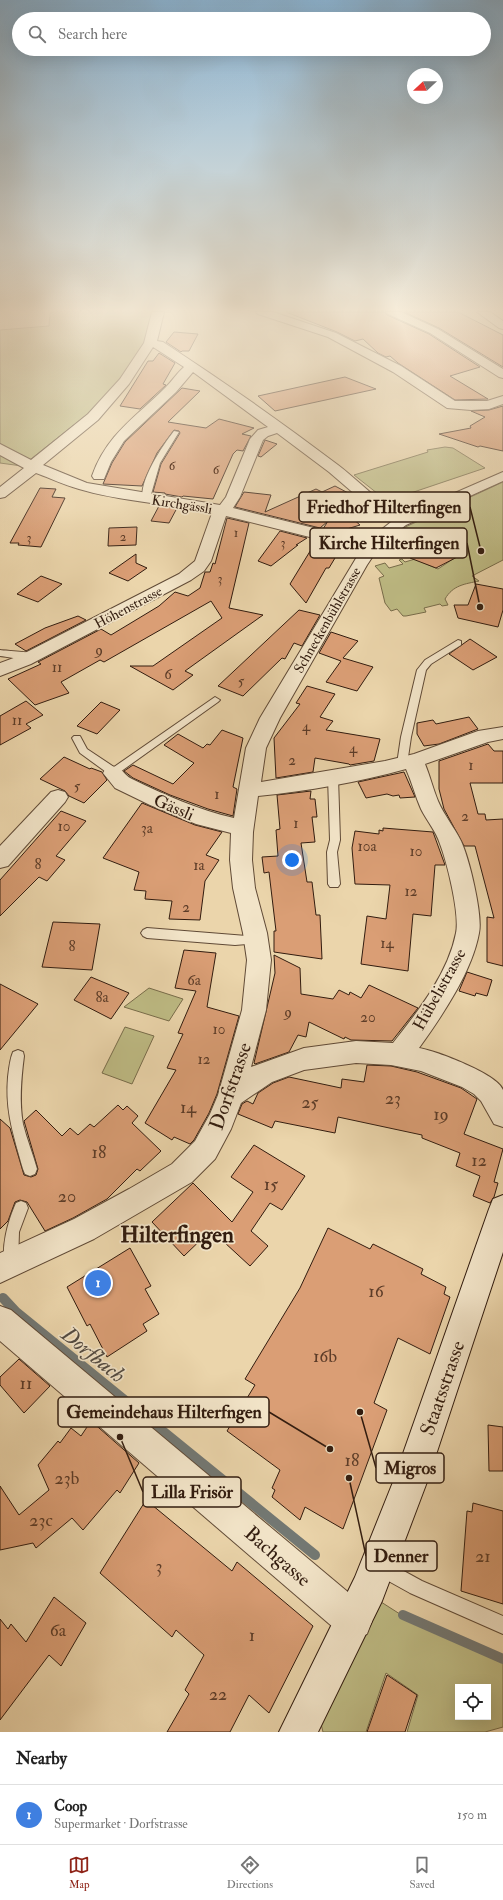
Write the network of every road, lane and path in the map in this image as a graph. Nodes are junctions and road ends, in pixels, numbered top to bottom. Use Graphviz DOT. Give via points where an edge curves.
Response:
graph roads {
  1 [pos="114,393"];
  2 [pos="167,393"];
  3 [pos="231,393"];
  4 [pos="433,393"];
  5 [pos="503,400"];
  6 [pos="278,428"];
  7 [pos="176,432"];
  8 [pos="0,448"];
  9 [pos="34,466"];
  10 [pos="99,476"];
  11 [pos="503,476"];
  12 [pos="0,494"];
  13 [pos="146,498"];
  14 [pos="222,510"];
  15 [pos="401,522"];
  16 [pos="370,547"];
  17 [pos="458,643"];
  18 [pos="0,653"];
  19 [pos="36,654"];
  20 [pos="0,670"];
  21 [pos="215,700"];
  22 [pos="503,733"];
  23 [pos="77,738"];
  24 [pos="407,762"];
  25 [pos="113,773"];
  26 [pos="333,777"];
  27 [pos="249,790"];
  28 [pos="58,797"];
  29 [pos="242,828"];
  30 [pos="0,860"];
  31 [pos="334,884"];
  32 [pos="147,933"];
  33 [pos="256,940"];
  34 [pos="398,1055"];
  35 [pos="18,1056"];
  36 [pos="231,1095"];
  37 [pos="503,1115"];
  38 [pos="30,1169"];
  39 [pos="21,1208"];
  40 [pos="503,1209"];
  41 [pos="5,1265"];
  42 [pos="0,1321"];
  43 [pos="378,1566"];
  44 [pos="354,1621"];
  45 [pos="503,1625"];
  46 [pos="298,1732"];
  1 -- 9 [label="street" via="93,417"];
  2 -- 10 [label="street" via="125,430 109,453"];
  3 -- 6 [label="street"];
  4 -- 5 [label="street" via="457,406 489,405"];
  6 -- 14 [label="street, Höhenstrasse" via="264,433 257,439 233,497"];
  6 -- 15 [label="street" via="334,469 384,512"];
  7 -- 13 [label="lane" via="159,455"];
  8 -- 9 [label="street, Kirchgässli"];
  9 -- 12 [label="street"];
  9 -- 13 [label="street, Kirchgässli" via="83,486"];
  11 -- 15 [label="street, Schneckenbühlstrasse"];
  13 -- 14 [label="street, Kirchgässli"];
  14 -- 16 [label="street, Kirchgässli" via="292,525"];
  14 -- 19 [label="street, Höhenstrasse" via="198,568"];
  15 -- 16 [label="street, Schneckenbühlstrasse" via="380,536"];
  16 -- 27 [label="street, Schneckenbühlstrasse" via="270,718 256,748"];
  17 -- 24 [label="lane" via="428,662 422,670 406,737"];
  18 -- 19 [label="lane" via="20,656"];
  19 -- 20 [label="street, Höhenstrasse"];
  21 -- 25 [label="lane"];
  22 -- 24 [label="street"];
  23 -- 25 [label="lane, Gässli" via="80,749"];
  24 -- 26 [label="street"];
  24 -- 34 [label="street, Hübelistrasse" via="451,844 465,900 469,931 454,970 423,1022"];
  25 -- 29 [label="street, Gässli" via="122,783 157,800 203,819"];
  26 -- 27 [label="street"];
  26 -- 31 [label="lane"];
  27 -- 29 [label="street, Dorfstrasse"];
  28 -- 30 [label="street"];
  29 -- 33 [label="street, Dorfstrasse" via="241,860 244,888"];
  32 -- 33 [label="lane"];
  33 -- 36 [label="street, Dorfstrasse" via="259,960 254,1010"];
  34 -- 36 [label="street" via="356,1052 304,1059 263,1074"];
  34 -- 37 [label="street" via="422,1060 472,1079 490,1093"];
  35 -- 38 [label="lane" via="13,1079 16,1120"];
  36 -- 41 [label="street, Dorfstrasse" via="205,1150 182,1173 84,1229"];
  39 -- 41 [label="lane, Dorfstrasse" via="12,1232"];
  40 -- 43 [label="street, Staatsstrasse" via="408,1488"];
  42 -- 44 [label="street, Bachgasse"];
  43 -- 44 [label="street, Staatsstrasse"];
  43 -- 45 [label="lane"];
  44 -- 46 [label="street, Staatsstrasse"];
}
